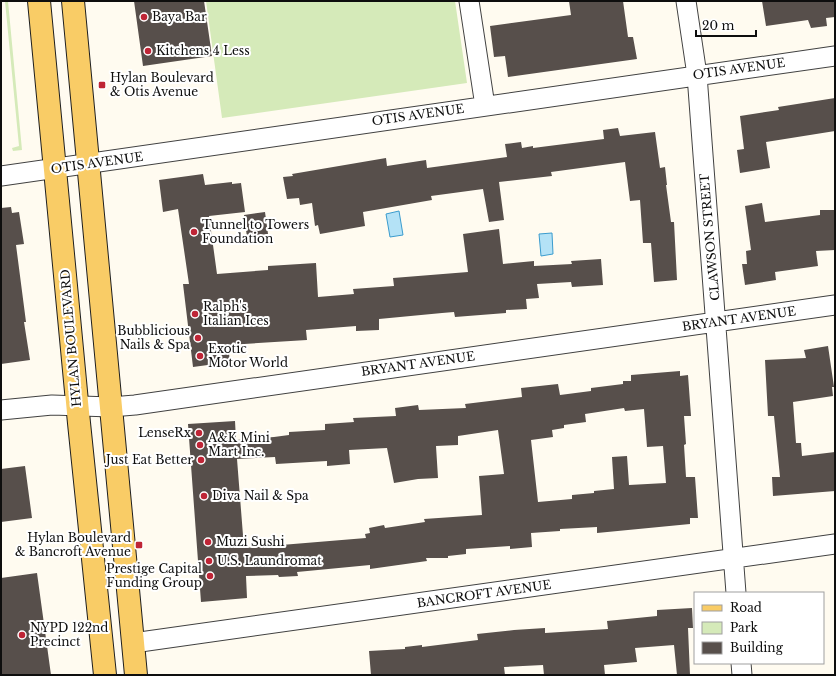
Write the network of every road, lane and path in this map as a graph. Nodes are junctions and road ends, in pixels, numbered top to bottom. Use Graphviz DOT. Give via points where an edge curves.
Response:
graph roads {
  1 [pos="39,1"];
  2 [pos="73,1"];
  3 [pos="470,1"];
  4 [pos="686,1"];
  5 [pos="835,56"];
  6 [pos="697,75"];
  7 [pos="485,106"];
  8 [pos="88,164"];
  9 [pos="54,169"];
  10 [pos="1,176"];
  11 [pos="835,305"];
  12 [pos="716,322"];
  13 [pos="78,405"];
  14 [pos="111,407"];
  15 [pos="1,410"];
  16 [pos="123,543"];
  17 [pos="835,544"];
  18 [pos="92,548"];
  19 [pos="734,558"];
  20 [pos="736,592"];
  21 [pos="133,643"];
  22 [pos="741,664"];
  23 [pos="105,675"];
  24 [pos="136,675"];
  25 [pos="742,675"];
  1 -- 9 [label="main road, HYLAN BOULEVARD"];
  2 -- 8 [label="main road"];
  3 -- 7 [label="street"];
  4 -- 6 [label="street, CLAWSON STREET"];
  5 -- 6 [label="street, OTIS AVENUE"];
  6 -- 7 [label="street, OTIS AVENUE"];
  6 -- 12 [label="street, CLAWSON STREET"];
  7 -- 8 [label="street, OTIS AVENUE"];
  8 -- 9 [label="street, OTIS AVENUE"];
  8 -- 14 [label="main road"];
  9 -- 10 [label="street, OTIS AVENUE"];
  9 -- 13 [label="main road, HYLAN BOULEVARD"];
  11 -- 12 [label="street, BRYANT AVENUE"];
  12 -- 14 [label="street, BRYANT AVENUE"];
  12 -- 19 [label="street, CLAWSON STREET"];
  13 -- 14 [label="street, BRYANT AVENUE"];
  13 -- 15 [label="street, BRYANT AVENUE"];
  13 -- 18 [label="main road, HYLAN BOULEVARD"];
  14 -- 16 [label="main road"];
  16 -- 18 [label="main road"];
  16 -- 21 [label="main road"];
  17 -- 19 [label="street, BANCROFT AVENUE"];
  18 -- 23 [label="main road, HYLAN BOULEVARD"];
  19 -- 20 [label="street, CLAWSON STREET"];
  19 -- 21 [label="street, BANCROFT AVENUE"];
  21 -- 24 [label="main road"];
  22 -- 25 [label="street"];
}
